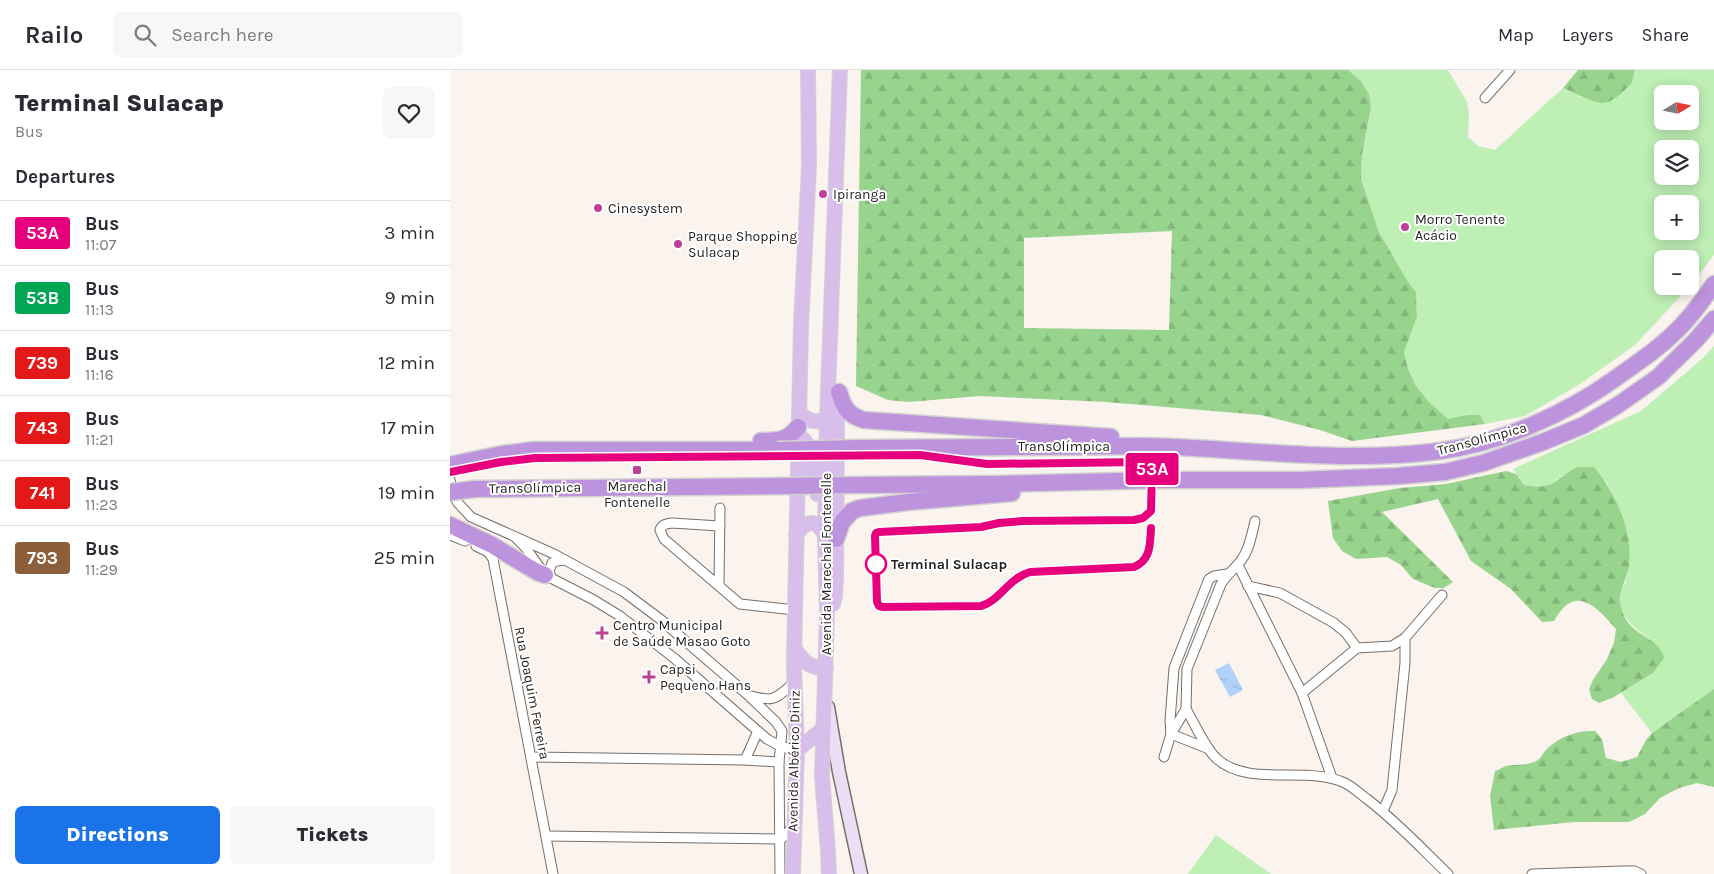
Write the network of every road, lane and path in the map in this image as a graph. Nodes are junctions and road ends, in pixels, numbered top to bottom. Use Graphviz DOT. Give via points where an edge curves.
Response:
graph roads {
  1 [pos="808,70"];
  2 [pos="840,70"];
  3 [pos="1510,70"];
  4 [pos="1485,98"];
  5 [pos="1714,284"];
  6 [pos="1714,319"];
  7 [pos="830,339"];
  8 [pos="839,392"];
  9 [pos="827,418"];
  10 [pos="791,433"];
  11 [pos="1145,446"];
  12 [pos="450,465"];
  13 [pos="450,480"];
  14 [pos="1081,483"];
  15 [pos="450,492"];
  16 [pos="720,508"];
  17 [pos="1255,521"];
  18 [pos="720,526"];
  19 [pos="452,532"];
  20 [pos="829,533"];
  21 [pos="796,535"];
  22 [pos="514,536"];
  23 [pos="565,560"];
  24 [pos="1238,565"];
  25 [pos="1227,574"];
  26 [pos="548,576"];
  27 [pos="719,584"];
  28 [pos="1248,586"];
  29 [pos="1442,595"];
  30 [pos="795,610"];
  31 [pos="1405,638"];
  32 [pos="794,648"];
  33 [pos="1357,648"];
  34 [pos="826,669"];
  35 [pos="795,682"];
  36 [pos="825,688"];
  37 [pos="1302,692"];
  38 [pos="748,695"];
  39 [pos="1186,709"];
  40 [pos="823,729"];
  41 [pos="758,731"];
  42 [pos="1171,734"];
  43 [pos="782,747"];
  44 [pos="1209,748"];
  45 [pos="797,750"];
  46 [pos="531,757"];
  47 [pos="1164,757"];
  48 [pos="745,760"];
  49 [pos="779,762"];
  50 [pos="1332,778"];
  51 [pos="1383,811"];
  52 [pos="794,826"];
  53 [pos="546,836"];
  54 [pos="781,839"];
  55 [pos="553,874"];
  56 [pos="780,874"];
  57 [pos="794,874"];
  58 [pos="829,874"];
  59 [pos="861,874"];
  60 [pos="1448,874"];
  61 [pos="1532,874"];
  62 [pos="1641,874"];
  1 -- 10 [label="main road, Avenida Marechal Fontenelle" via="809,166"];
  2 -- 7 [label="main road, Avenida Marechal Fontenelle"];
  3 -- 4 [label="street"];
  5 -- 11 [label="highway, TransOlímpica" via="1684,324 1607,385 1531,426 1480,442 1432,452 1346,457"];
  6 -- 14 [label="highway, TransOlímpica" via="1658,378 1618,405 1584,425 1483,463 1438,473 1398,476"];
  7 -- 8 [label="main road" via="836,356"];
  7 -- 9 [label="main road, Avenida Marechal Fontenelle"];
  8 -- 11 [label="highway" via="848,412 864,420 1093,435 1124,439"];
  8 -- 20 [label="main road"];
  9 -- 10 [label="main road" via="810,421"];
  9 -- 20 [label="main road, Avenida Marechal Fontenelle"];
  10 -- 11 [label="highway, TransOlímpica, bridge" via="860,448"];
  10 -- 12 [label="highway, TransOlímpica" via="588,450 534,450"];
  10 -- 20 [label="main road" via="807,444"];
  10 -- 21 [label="main road, Avenida Marechal Fontenelle"];
  13 -- 22 [label="street" via="454,496 466,512"];
  14 -- 15 [label="highway, TransOlímpica, bridge" via="475,489"];
  14 -- 20 [label="highway" via="860,508 852,511"];
  16 -- 18 [label="street"];
  17 -- 24 [label="street" via="1244,557"];
  18 -- 27 [label="street"];
  18 -- 27 [label="street" via="672,523 661,526 660,530 664,538"];
  19 -- 26 [label="highway" via="492,545"];
  19 -- 46 [label="street, Rua Joaquim Ferreira" via="488,552 493,559"];
  20 -- 21 [label="main road" via="814,523 804,525"];
  20 -- 34 [label="main road, Avenida Marechal Fontenelle" via="835,596 828,613"];
  21 -- 30 [label="main road, Avenida Marechal Fontenelle"];
  22 -- 23 [label="street"];
  22 -- 26 [label="street"];
  23 -- 26 [label="street" via="552,563"];
  23 -- 38 [label="street" via="638,602"];
  24 -- 25 [label="street"];
  24 -- 28 [label="street"];
  25 -- 39 [label="street" via="1187,669"];
  25 -- 42 [label="street" via="1209,579 1174,668"];
  26 -- 41 [label="street" via="620,616"];
  27 -- 30 [label="street" via="744,605"];
  28 -- 33 [label="street" via="1280,593 1334,624"];
  28 -- 37 [label="street"];
  29 -- 31 [label="street"];
  30 -- 32 [label="main road, Avenida Marechal Fontenelle"];
  31 -- 33 [label="street" via="1392,646"];
  31 -- 51 [label="street" via="1392,790"];
  32 -- 34 [label="main road" via="805,663"];
  32 -- 35 [label="main road, Avenida Albérico Diniz"];
  33 -- 37 [label="street"];
  34 -- 36 [label="main road, Avenida Marechal Fontenelle"];
  35 -- 38 [label="street" via="773,699"];
  35 -- 45 [label="main road, Avenida Albérico Diniz"];
  36 -- 40 [label="main road, Avenida Albérico Diniz"];
  36 -- 59 [label="main road, Avenida Marechal Fontenelle"];
  37 -- 50 [label="street"];
  38 -- 43 [label="street" via="780,726"];
  39 -- 42 [label="street"];
  39 -- 44 [label="street"];
  40 -- 45 [label="main road"];
  40 -- 58 [label="main road, Avenida Albérico Diniz" via="822,790"];
  41 -- 43 [label="street"];
  41 -- 48 [label="street"];
  42 -- 44 [label="street"];
  42 -- 47 [label="street"];
  43 -- 45 [label="street"];
  43 -- 49 [label="street"];
  44 -- 50 [label="street" via="1217,759 1239,771"];
  45 -- 52 [label="main road, Avenida Albérico Diniz"];
  46 -- 48 [label="street"];
  46 -- 53 [label="street, Rua Joaquim Ferreira"];
  48 -- 49 [label="street"];
  49 -- 54 [label="street"];
  50 -- 51 [label="street" via="1347,784"];
  51 -- 60 [label="street"];
  52 -- 54 [label="street"];
  52 -- 57 [label="main road, Avenida Albérico Diniz"];
  53 -- 54 [label="street"];
  53 -- 55 [label="street, Rua Joaquim Ferreira"];
  54 -- 56 [label="street"];
  61 -- 62 [label="street" via="1634,871"];
}
